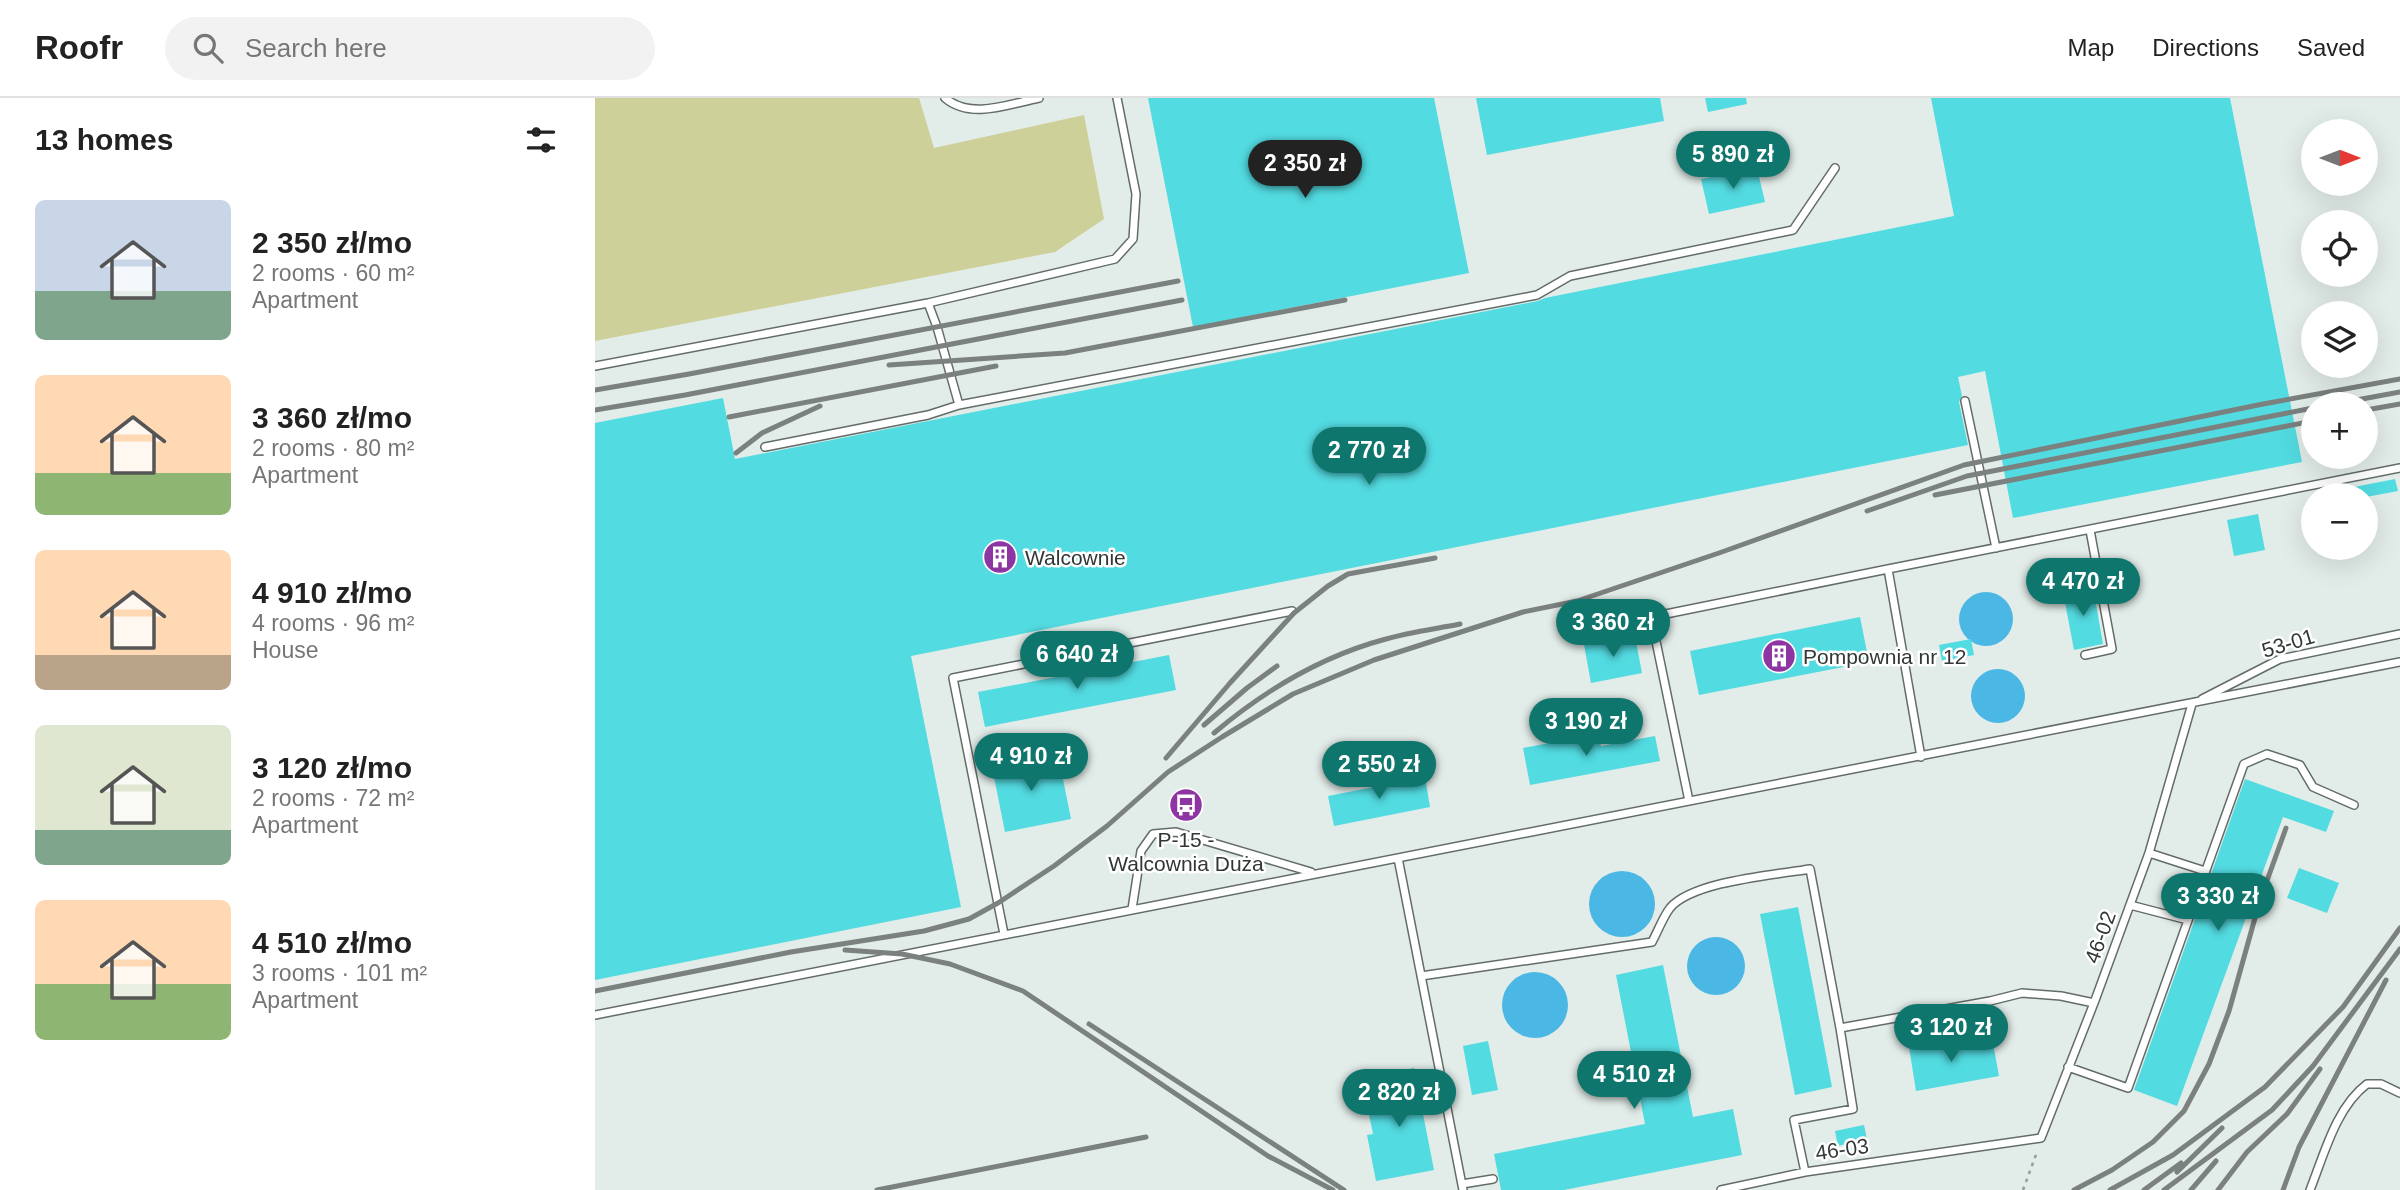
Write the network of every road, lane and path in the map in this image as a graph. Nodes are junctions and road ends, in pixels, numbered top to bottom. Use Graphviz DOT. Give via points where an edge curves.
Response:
graph roads {
  1 [pos="945,98"];
  2 [pos="1039,98"];
  3 [pos="1117,98"];
  4 [pos="1835,168"];
  5 [pos="928,303"];
  6 [pos="595,366"];
  7 [pos="1965,401"];
  8 [pos="959,405"];
  9 [pos="765,447"];
  10 [pos="2400,468"];
  11 [pos="2089,530"];
  12 [pos="1997,548"];
  13 [pos="1888,569"];
  14 [pos="1292,611"];
  15 [pos="2400,635"];
  16 [pos="2085,655"];
  17 [pos="2400,662"];
  18 [pos="2192,704"];
  19 [pos="1921,757"];
  20 [pos="1689,802"];
  21 [pos="2354,805"];
  22 [pos="2149,853"];
  23 [pos="1398,858"];
  24 [pos="2206,871"];
  25 [pos="1315,874"];
  26 [pos="2130,905"];
  27 [pos="1132,909"];
  28 [pos="2188,920"];
  29 [pos="1003,934"];
  30 [pos="1421,976"];
  31 [pos="2094,1003"];
  32 [pos="595,1015"];
  33 [pos="1840,1028"];
  34 [pos="2068,1067"];
  35 [pos="2400,1093"];
  36 [pos="2041,1139"];
  37 [pos="1805,1172"];
  38 [pos="1493,1179"];
  39 [pos="1463,1187"];
  40 [pos="1721,1190"];
  41 [pos="2023,1190"];
  42 [pos="2311,1190"];
  1 -- 2 [label="lane" via="954,106 981,110"];
  3 -- 5 [label="lane" via="1136,194 1133,239 1115,259"];
  4 -- 8 [label="lane" via="1793,230 1570,276 1537,295"];
  5 -- 6 [label="lane"];
  5 -- 8 [label="lane"];
  7 -- 12 [label="lane"];
  8 -- 9 [label="lane"];
  10 -- 11 [label="lane"];
  11 -- 12 [label="lane"];
  11 -- 16 [label="lane" via="2112,649"];
  12 -- 13 [label="lane"];
  13 -- 19 [label="lane"];
  13 -- 20 [label="lane" via="1651,617"];
  14 -- 29 [label="lane" via="953,678"];
  15 -- 18 [label="lane, 53-01" via="2280,659"];
  17 -- 18 [label="lane"];
  18 -- 19 [label="lane"];
  18 -- 22 [label="lane, 46-02"];
  19 -- 20 [label="lane"];
  20 -- 23 [label="lane"];
  21 -- 24 [label="lane" via="2313,787 2300,765 2267,754 2244,764"];
  22 -- 24 [label="lane"];
  22 -- 26 [label="lane, 46-02"];
  23 -- 25 [label="lane"];
  23 -- 30 [label="lane"];
  24 -- 28 [label="lane"];
  25 -- 27 [label="lane"];
  25 -- 27 [label="lane" via="1175,832 1153,834 1141,851"];
  26 -- 28 [label="lane"];
  26 -- 31 [label="lane, 46-02"];
  27 -- 29 [label="lane"];
  28 -- 34 [label="lane" via="2129,1088"];
  29 -- 32 [label="lane"];
  30 -- 33 [label="lane" via="1652,942 1669,909 1685,895 1711,886 1810,869"];
  30 -- 39 [label="lane"];
  31 -- 33 [label="lane" via="2022,993"];
  31 -- 34 [label="lane, 46-02"];
  33 -- 37 [label="lane, 46-03" via="1853,1108 1794,1120"];
  34 -- 36 [label="lane, 46-02"];
  35 -- 42 [label="lane" via="2381,1084 2367,1084 2357,1092 2338,1123"];
  36 -- 37 [label="lane, 46-03"];
  36 -- 41 [label="path"];
  37 -- 40 [label="lane"];
  38 -- 39 [label="lane"];
}
